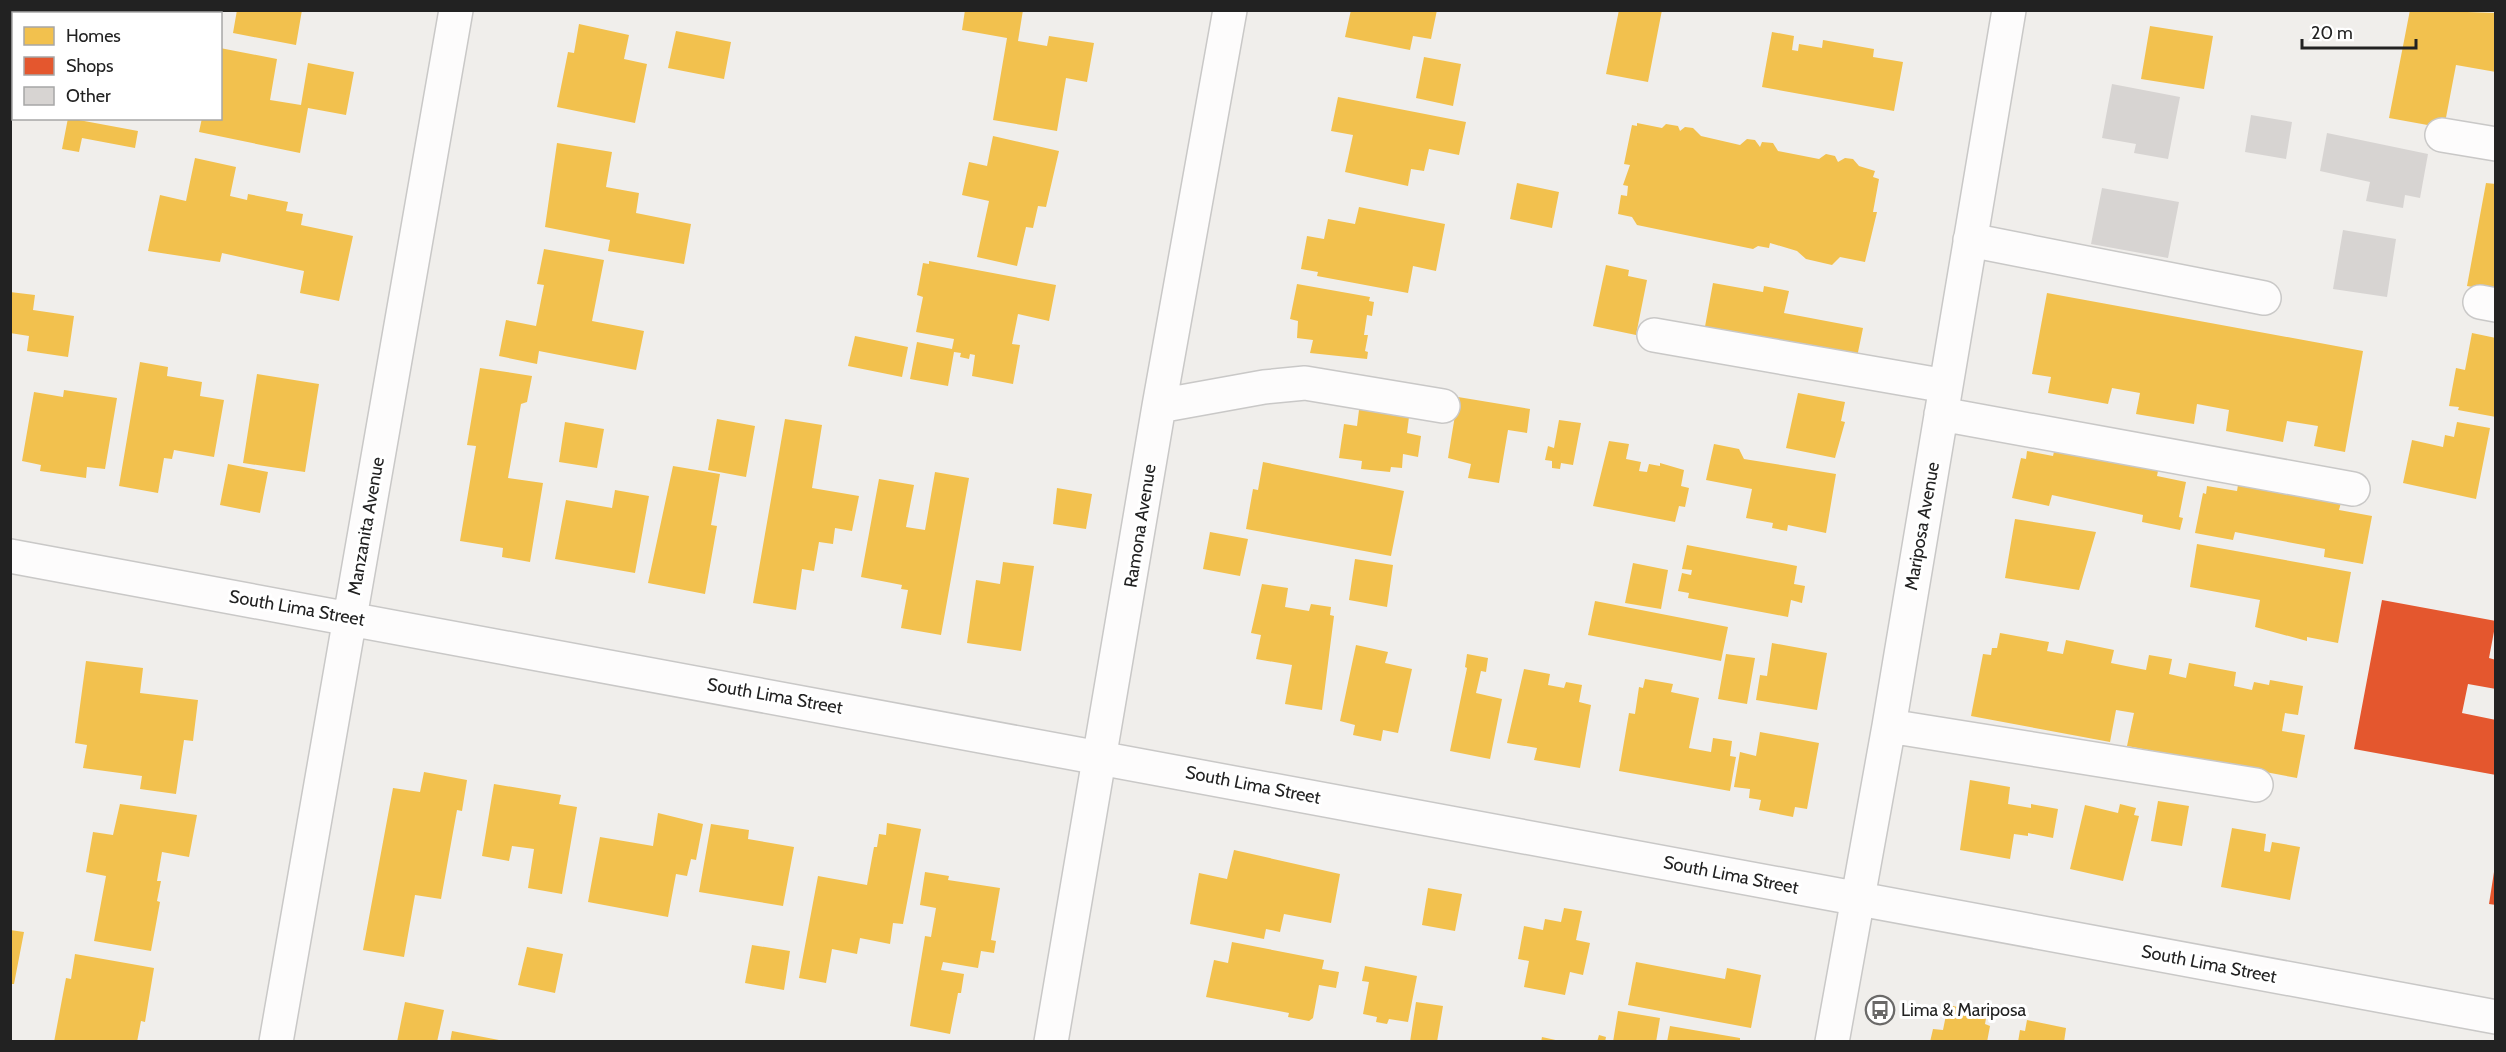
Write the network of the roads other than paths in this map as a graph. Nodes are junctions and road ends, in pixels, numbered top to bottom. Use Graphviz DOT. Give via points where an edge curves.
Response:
graph roads {
  1 [pos="456,10"];
  2 [pos="1230,10"];
  3 [pos="2009,10"];
  4 [pos="2442,135"];
  5 [pos="2496,144"];
  6 [pos="1970,240"];
  7 [pos="2264,298"];
  8 [pos="1654,335"];
  9 [pos="1943,400"];
  10 [pos="1159,406"];
  11 [pos="1443,406"];
  12 [pos="2353,489"];
  13 [pos="10,556"];
  14 [pos="351,618"];
  15 [pos="1889,726"];
  16 [pos="1101,756"];
  17 [pos="2256,785"];
  18 [pos="1856,898"];
  19 [pos="2496,1017"];
  20 [pos="276,1041"];
  21 [pos="1051,1041"];
  22 [pos="1832,1041"];
  1 -- 14 [label="street, Manzanita Avenue"];
  2 -- 10 [label="street, Ramona Avenue"];
  3 -- 6 [label="street, Mariposa Avenue"];
  4 -- 5 [label="street"];
  6 -- 7 [label="street"];
  6 -- 9 [label="street, Mariposa Avenue"];
  8 -- 9 [label="street"];
  9 -- 12 [label="street"];
  9 -- 15 [label="street, Mariposa Avenue"];
  10 -- 11 [label="street" via="1305,383"];
  10 -- 16 [label="street, Ramona Avenue"];
  13 -- 14 [label="street, South Lima Street"];
  14 -- 16 [label="street, South Lima Street"];
  14 -- 20 [label="street, Manzanita Avenue"];
  15 -- 17 [label="street"];
  15 -- 18 [label="street, Mariposa Avenue"];
  16 -- 18 [label="street, South Lima Street"];
  16 -- 21 [label="street, Ramona Avenue"];
  18 -- 19 [label="street, South Lima Street"];
  18 -- 22 [label="street, Mariposa Avenue"];
}
